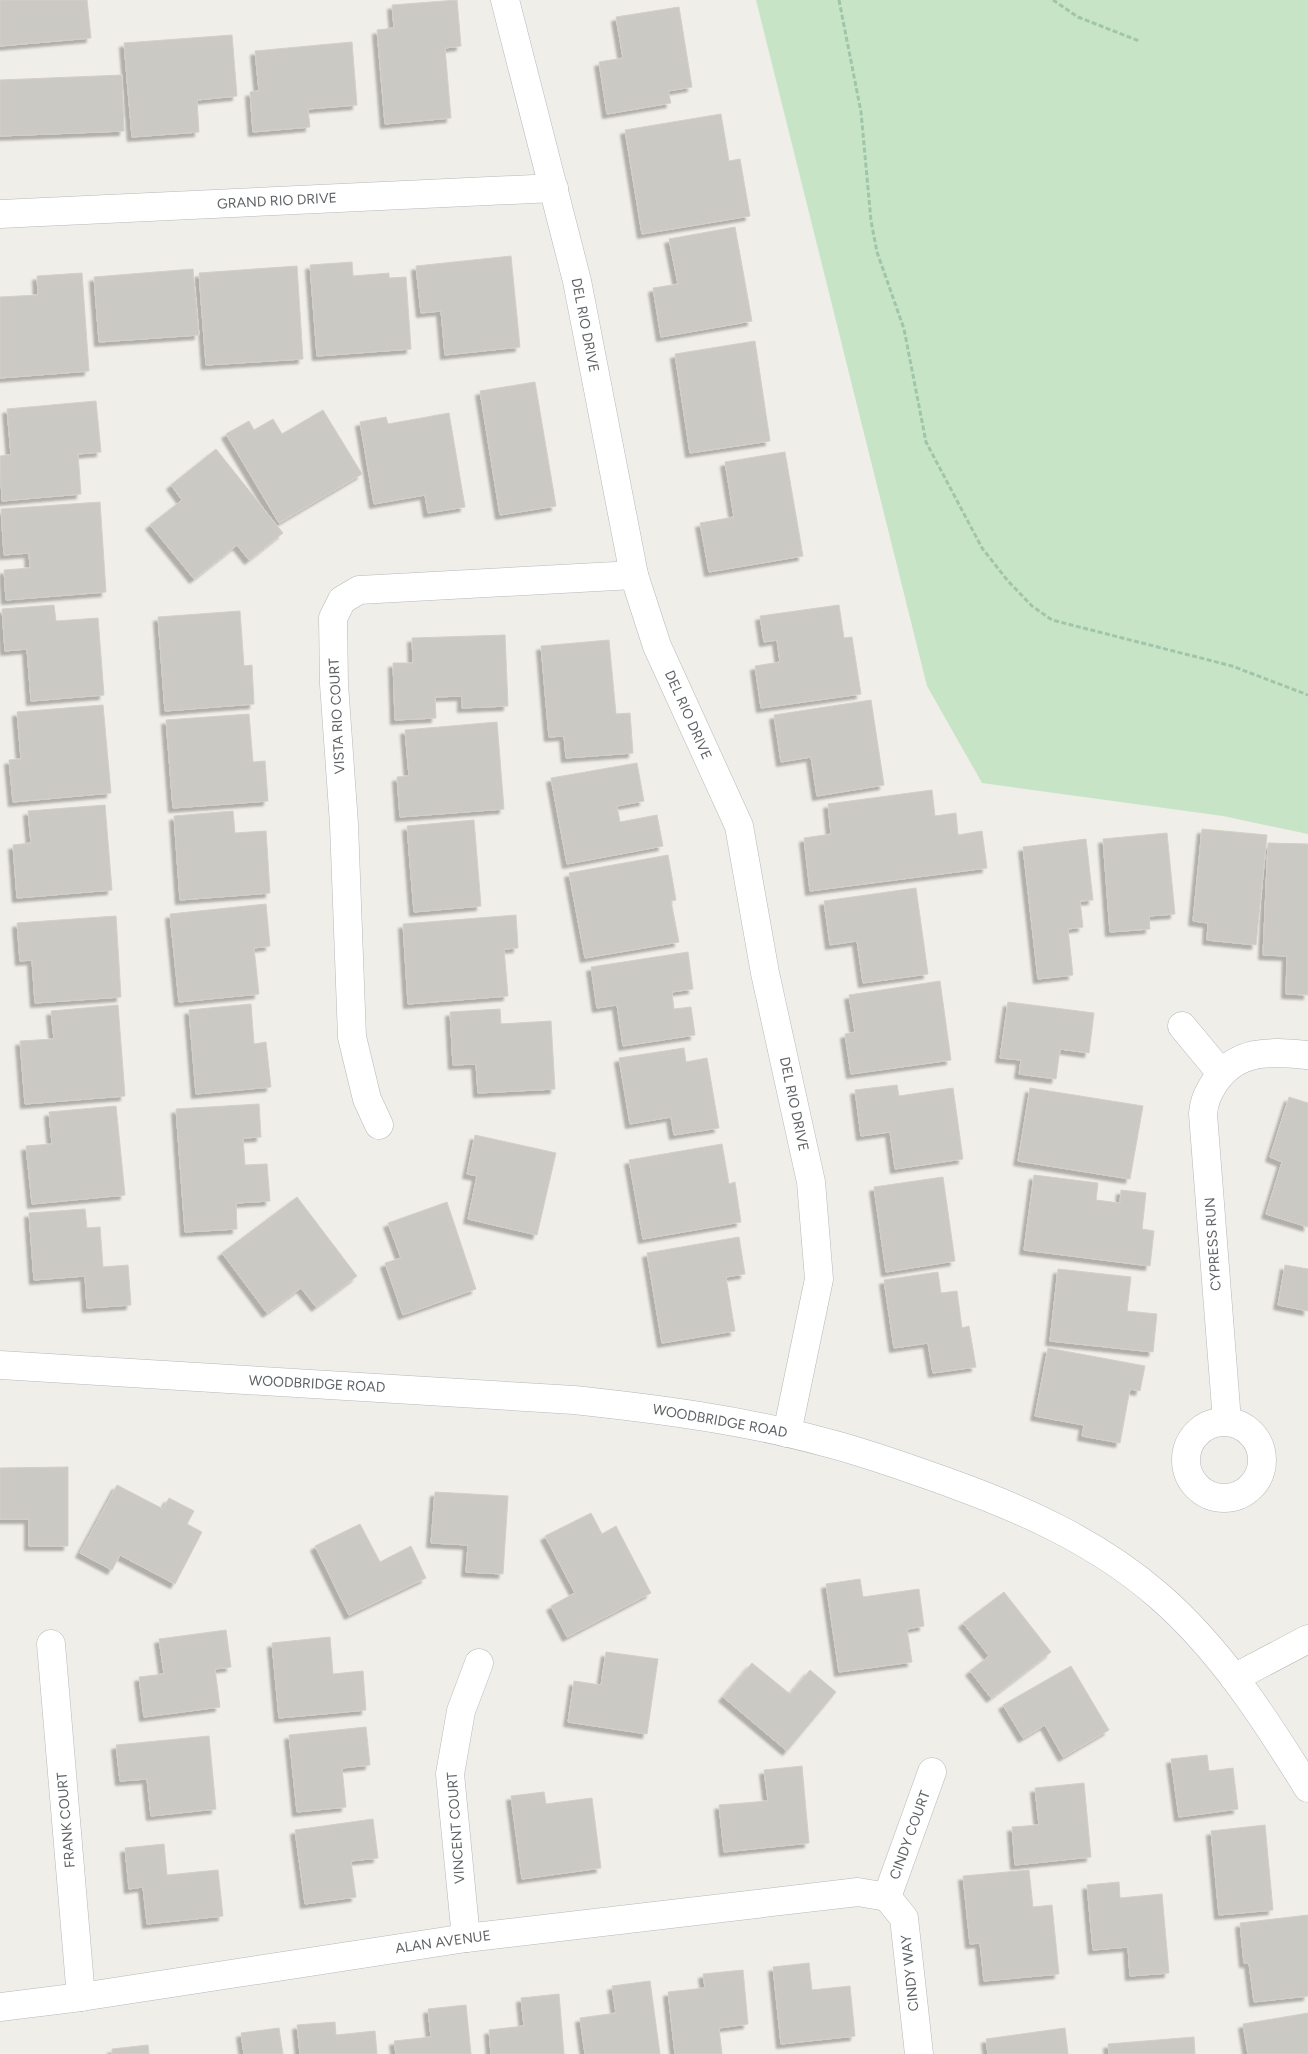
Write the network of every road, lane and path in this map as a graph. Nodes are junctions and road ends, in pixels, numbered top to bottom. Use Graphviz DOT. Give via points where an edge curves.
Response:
graph roads {
  1 [pos="505,0"];
  2 [pos="838,0"];
  3 [pos="1053,0"];
  4 [pos="1139,41"];
  5 [pos="554,188"];
  6 [pos="0,214"];
  7 [pos="634,575"];
  8 [pos="1308,695"];
  9 [pos="1182,1026"];
  10 [pos="1308,1055"];
  11 [pos="1222,1073"];
  12 [pos="379,1125"];
  13 [pos="0,1365"];
  14 [pos="1227,1421"];
  15 [pos="787,1433"];
  16 [pos="1308,1639"];
  17 [pos="51,1644"];
  18 [pos="479,1663"];
  19 [pos="1234,1678"];
  20 [pos="932,1772"];
  21 [pos="1308,1788"];
  22 [pos="887,1897"];
  23 [pos="466,1938"];
  24 [pos="80,1997"];
  25 [pos="0,2007"];
  26 [pos="918,2054"];
  1 -- 5 [label="street, DEL RIO DRIVE"];
  2 -- 8 [label="path" via="861,112 877,252 904,329 926,442 982,548 1032,606 1052,620 1232,666"];
  3 -- 4 [label="path" via="1078,16"];
  5 -- 6 [label="street, GRAND RIO DRIVE"];
  5 -- 7 [label="street, DEL RIO DRIVE" via="577,281"];
  7 -- 12 [label="street, VISTA RIO COURT" via="359,590 342,600 333,618 352,1037 367,1099"];
  7 -- 15 [label="street, DEL RIO DRIVE" via="657,646 739,826 765,973 811,1182 819,1279"];
  9 -- 11 [label="street"];
  10 -- 11 [label="street, CYPRESS RUN" via="1250,1055 1234,1062"];
  11 -- 14 [label="street, CYPRESS RUN" via="1204,1101 1203,1114"];
  13 -- 15 [label="street, WOODBRIDGE ROAD" via="574,1400 643,1408"];
  15 -- 19 [label="street, WOODBRIDGE ROAD" via="916,1471 1007,1504 1070,1534 1130,1572 1159,1596 1190,1626"];
  16 -- 19 [label="street"];
  17 -- 24 [label="street, FRANK COURT"];
  18 -- 23 [label="street, VINCENT COURT" via="460,1710 450,1774"];
  19 -- 21 [label="street, WOODBRIDGE ROAD"];
  20 -- 22 [label="street, CINDY COURT"];
  22 -- 23 [label="street, ALAN AVENUE" via="858,1892"];
  22 -- 26 [label="street, CINDY WAY" via="904,1918"];
  23 -- 24 [label="street, ALAN AVENUE"];
  24 -- 25 [label="street, ALAN AVENUE"];
}
